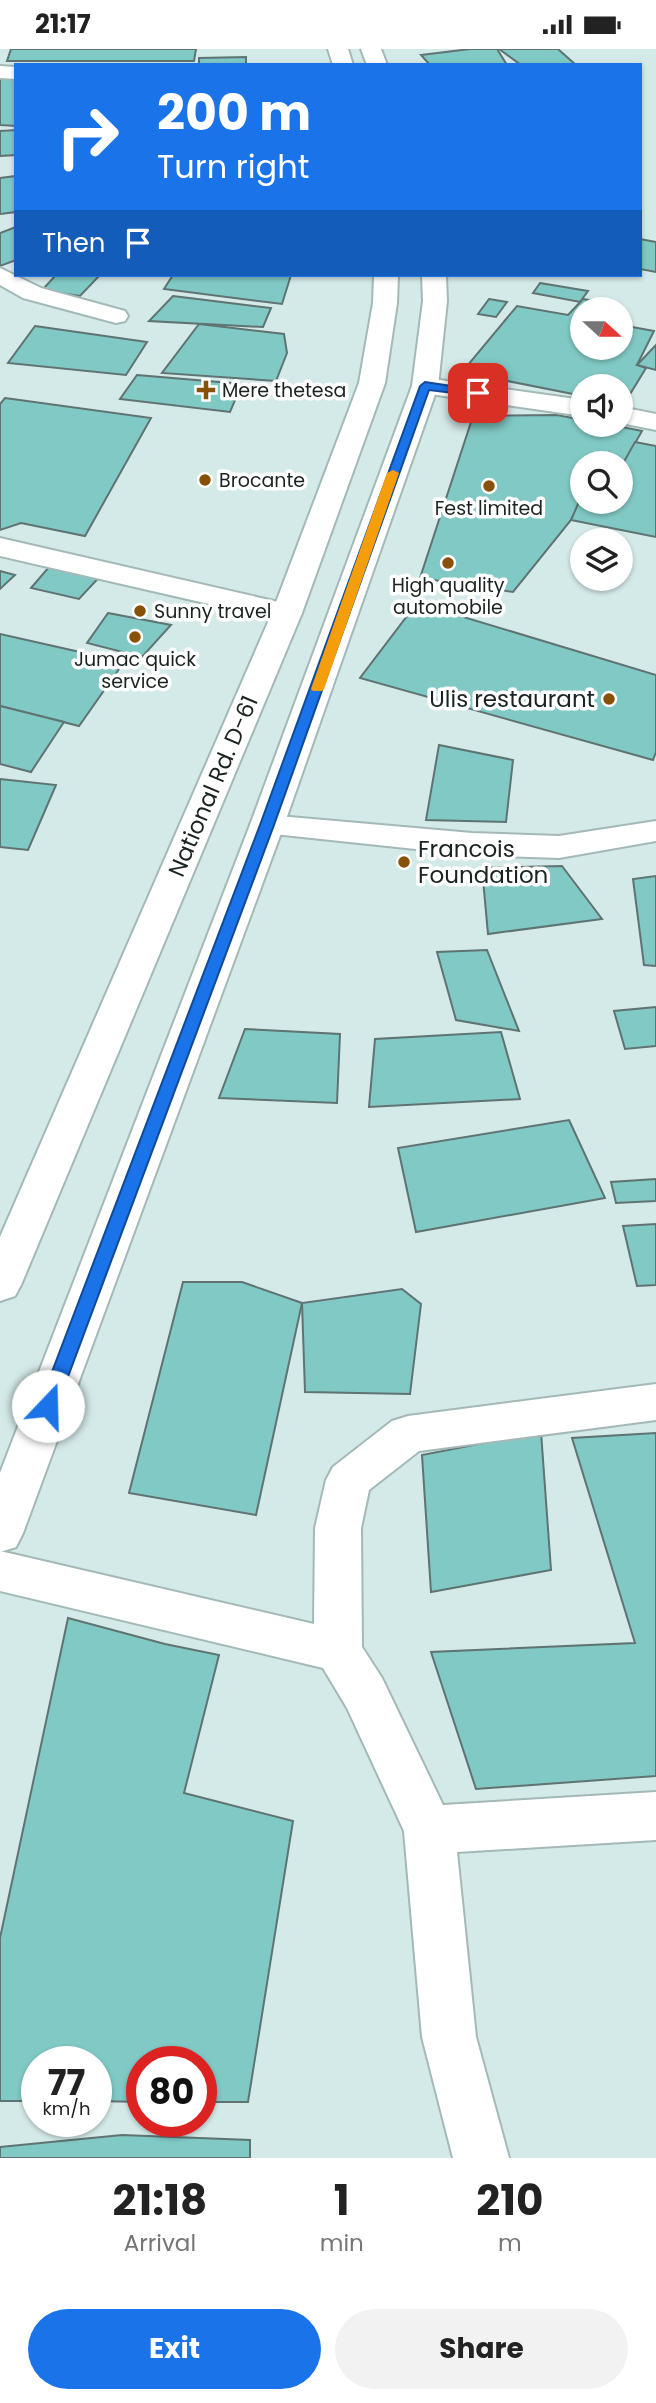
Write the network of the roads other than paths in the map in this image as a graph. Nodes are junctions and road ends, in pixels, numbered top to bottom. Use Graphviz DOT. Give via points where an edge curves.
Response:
graph roads {
  1 [pos="0,275"];
  2 [pos="386,277"];
  3 [pos="434,277"];
  4 [pos="116,316"];
  5 [pos="425,386"];
  6 [pos="570,406"];
  7 [pos="633,417"];
  8 [pos="656,422"];
  9 [pos="0,547"];
  10 [pos="287,613"];
  11 [pos="267,825"];
  12 [pos="656,831"];
  13 [pos="0,1285"];
  14 [pos="656,1402"];
  15 [pos="0,1533"];
  16 [pos="0,1571"];
  17 [pos="338,1651"];
  18 [pos="656,1816"];
  19 [pos="429,1830"];
  20 [pos="481,2158"];
  1 -- 4 [label="main road" via="33,293"];
  2 -- 10 [label="main road, National Rd. D-61" via="372,383"];
  3 -- 5 [label="main road"];
  5 -- 6 [label="main road"];
  5 -- 11 [label="main road"];
  7 -- 8 [label="main road"];
  9 -- 10 [label="main road"];
  10 -- 13 [label="main road, National Rd. D-61"];
  11 -- 12 [label="main road" via="472,844 559,847"];
  11 -- 15 [label="main road"];
  14 -- 17 [label="main road" via="408,1434 349,1480 338,1528"];
  16 -- 17 [label="main road"];
  17 -- 19 [label="main road" via="365,1693"];
  18 -- 19 [label="main road"];
  19 -- 20 [label="main road" via="449,2037"];
}
